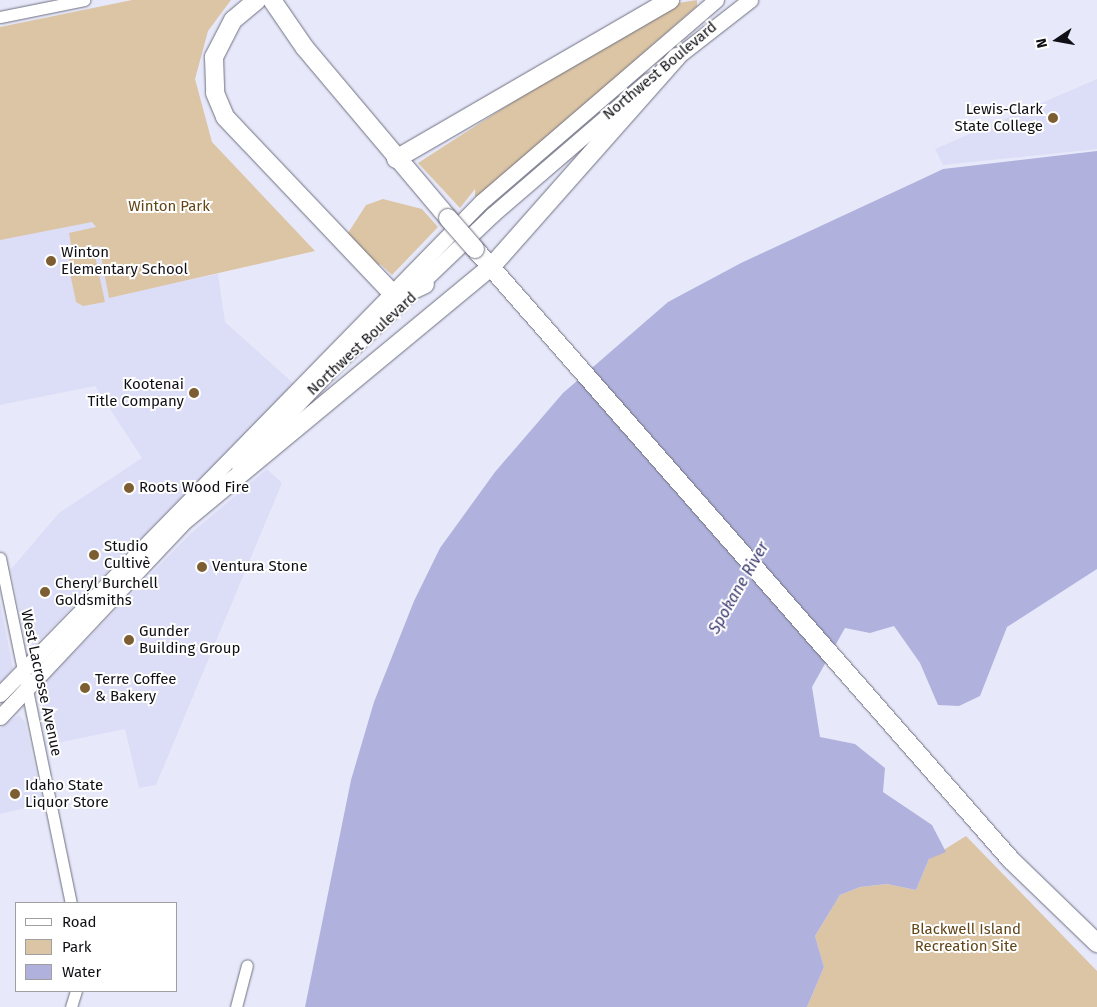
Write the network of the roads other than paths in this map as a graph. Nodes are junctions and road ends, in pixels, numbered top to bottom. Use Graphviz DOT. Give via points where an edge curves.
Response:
graph roads {
  1 [pos="84,0"];
  2 [pos="257,0"];
  3 [pos="272,0"];
  4 [pos="670,0"];
  5 [pos="716,0"];
  6 [pos="750,0"];
  7 [pos="66,2"];
  8 [pos="0,17"];
  9 [pos="677,57"];
  10 [pos="396,159"];
  11 [pos="491,267"];
  12 [pos="425,284"];
  13 [pos="391,292"];
  14 [pos="186,519"];
  15 [pos="0,558"];
  16 [pos="23,670"];
  17 [pos="27,689"];
  18 [pos="0,694"];
  19 [pos="0,717"];
  20 [pos="71,902"];
  21 [pos="1097,943"];
  22 [pos="247,965"];
  23 [pos="76,992"];
  24 [pos="71,1007"];
  25 [pos="236,1007"];
  1 -- 7 [label="street"];
  2 -- 13 [label="highway" via="234,20 218,45 213,79 222,110 237,134"];
  3 -- 10 [label="highway" via="305,48"];
  4 -- 10 [label="highway"];
  5 -- 13 [label="main road, Northwest Boulevard" via="522,161"];
  6 -- 9 [label="main road, Northwest Boulevard"];
  7 -- 8 [label="street"];
  9 -- 11 [label="highway"];
  9 -- 12 [label="main road, Northwest Boulevard" via="542,170"];
  10 -- 11 [label="highway, bridge"];
  11 -- 14 [label="highway"];
  11 -- 21 [label="highway" via="1011,860"];
  12 -- 13 [label="highway" via="404,294"];
  12 -- 14 [label="main road, Northwest Boulevard" via="333,367"];
  13 -- 16 [label="main road, Northwest Boulevard"];
  14 -- 17 [label="main road, Northwest Boulevard"];
  15 -- 16 [label="street, West Lacrosse Avenue"];
  16 -- 17 [label="street, West Lacrosse Avenue"];
  16 -- 18 [label="main road, Northwest Boulevard"];
  17 -- 19 [label="main road, Northwest Boulevard"];
  17 -- 20 [label="street, West Lacrosse Avenue"];
  22 -- 25 [label="street"];
  23 -- 24 [label="street"];
}
